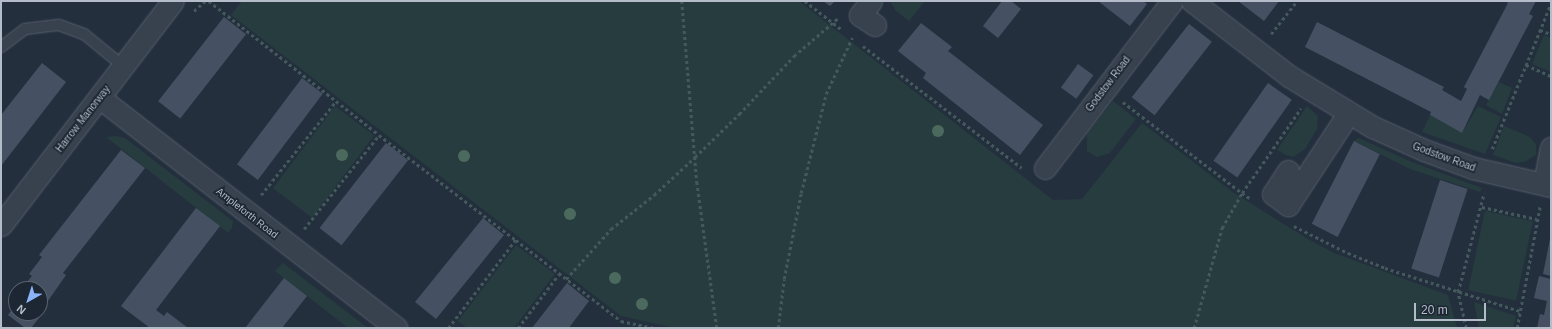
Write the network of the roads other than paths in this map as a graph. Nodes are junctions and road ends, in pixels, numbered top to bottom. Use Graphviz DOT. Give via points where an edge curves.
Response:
graph roads {
  1 [pos="1172,1"];
  2 [pos="1192,1"];
  3 [pos="166,5"];
  4 [pos="1,47"];
  5 [pos="123,66"];
  6 [pos="100,98"];
  7 [pos="1348,114"];
  8 [pos="1551,148"];
  9 [pos="1044,168"];
  10 [pos="1288,171"];
  11 [pos="1548,185"];
  12 [pos="1,225"];
  13 [pos="396,328"];
  1 -- 9 [label="street, Godstow Road"];
  2 -- 7 [label="street, Godstow Road" via="1313,92"];
  3 -- 5 [label="street, Harrow Manorway"];
  4 -- 5 [label="lane" via="25,29 59,25 84,34"];
  5 -- 6 [label="street, Harrow Manorway"];
  6 -- 12 [label="street, Harrow Manorway"];
  6 -- 13 [label="street, Ampleforth Road"];
  7 -- 10 [label="street" via="1288,205 1273,194"];
  7 -- 11 [label="street, Godstow Road" via="1417,148 1488,172"];
  8 -- 11 [label="street"];
}
